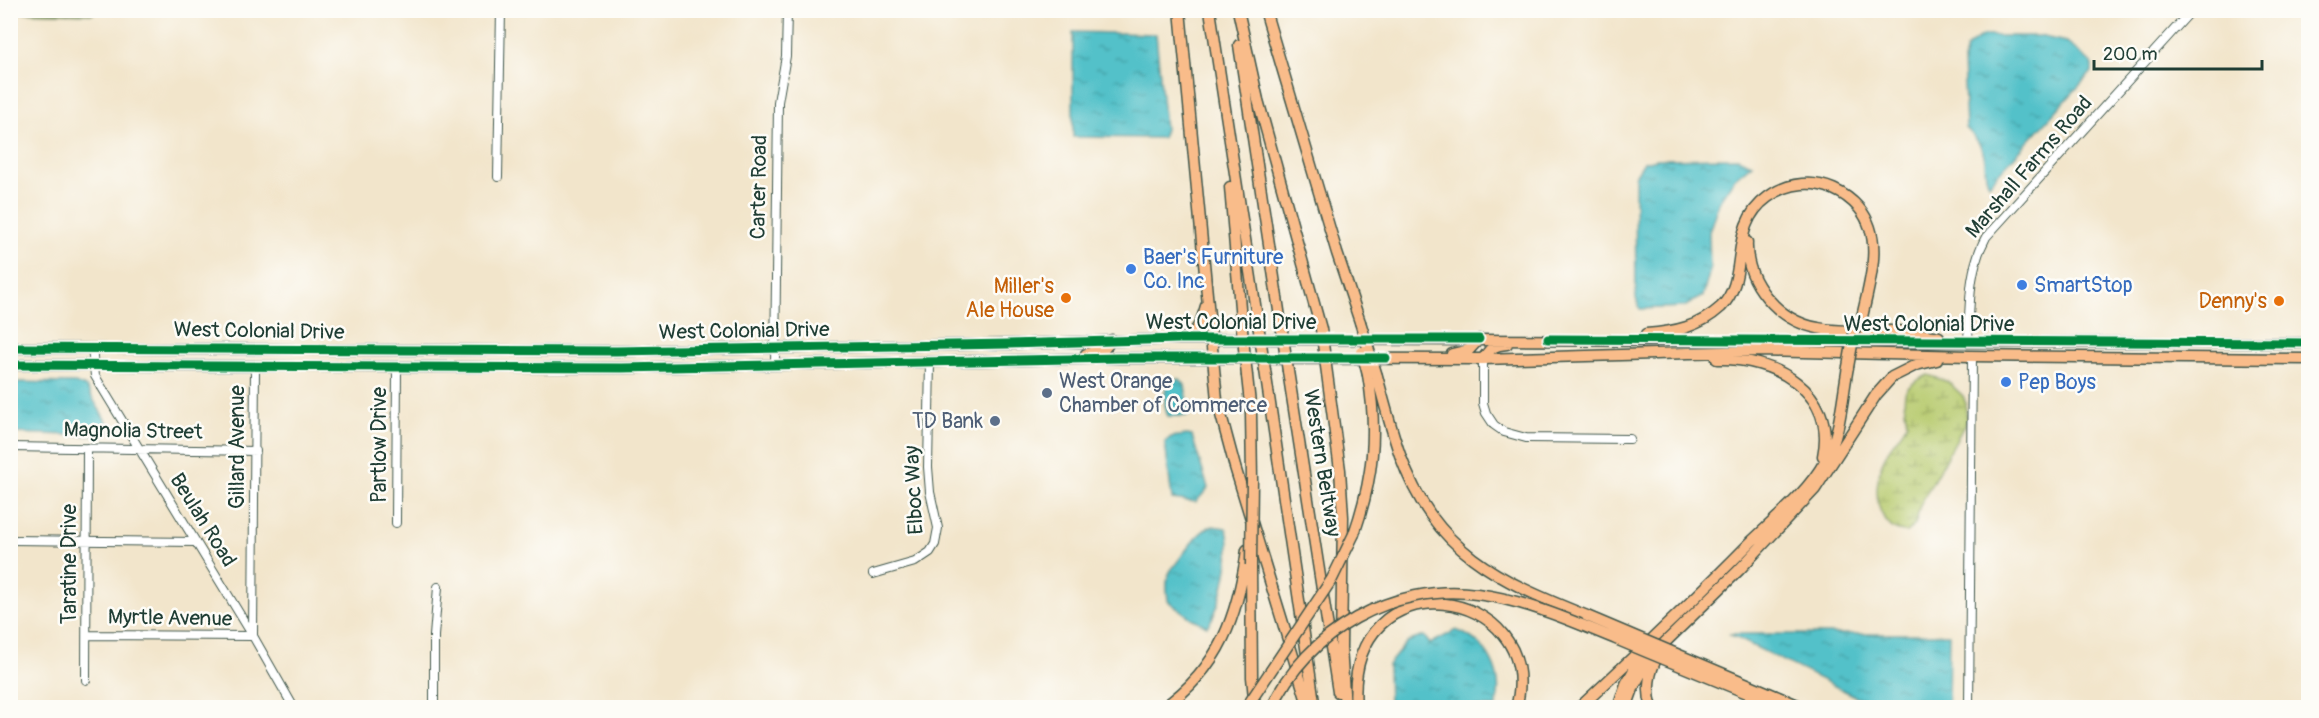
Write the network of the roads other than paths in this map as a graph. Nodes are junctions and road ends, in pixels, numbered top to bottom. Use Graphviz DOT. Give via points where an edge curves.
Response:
graph roads {
  1 [pos="501,10"];
  2 [pos="787,10"];
  3 [pos="1180,10"];
  4 [pos="1210,10"];
  5 [pos="1236,10"];
  6 [pos="1265,10"];
  7 [pos="2192,10"];
  8 [pos="1230,148"];
  9 [pos="498,177"];
  10 [pos="1208,300"];
  11 [pos="1859,322"];
  12 [pos="1179,339"];
  13 [pos="1212,339"];
  14 [pos="1323,339"];
  15 [pos="1479,339"];
  16 [pos="1548,339"];
  17 [pos="1112,340"];
  18 [pos="1968,342"];
  19 [pos="2308,343"];
  20 [pos="932,345"];
  21 [pos="948,345"];
  22 [pos="10,348"];
  23 [pos="92,348"];
  24 [pos="775,349"];
  25 [pos="317,350"];
  26 [pos="590,350"];
  27 [pos="498,351"];
  28 [pos="1971,356"];
  29 [pos="1434,357"];
  30 [pos="1588,357"];
  31 [pos="1326,358"];
  32 [pos="1212,359"];
  33 [pos="1483,359"];
  34 [pos="2308,359"];
  35 [pos="1062,360"];
  36 [pos="930,362"];
  37 [pos="892,363"];
  38 [pos="10,365"];
  39 [pos="94,365"];
  40 [pos="255,366"];
  41 [pos="775,366"];
  42 [pos="397,367"];
  43 [pos="456,367"];
  44 [pos="534,368"];
  45 [pos="1850,368"];
  46 [pos="1372,375"];
  47 [pos="1630,439"];
  48 [pos="10,447"];
  49 [pos="87,448"];
  50 [pos="137,448"];
  51 [pos="256,451"];
  52 [pos="1833,461"];
  53 [pos="1818,471"];
  54 [pos="1252,480"];
  55 [pos="396,523"];
  56 [pos="10,540"];
  57 [pos="86,540"];
  58 [pos="196,542"];
  59 [pos="873,574"];
  60 [pos="438,587"];
  61 [pos="1673,620"];
  62 [pos="87,635"];
  63 [pos="253,636"];
  64 [pos="1672,636"];
  65 [pos="86,680"];
  66 [pos="1774,699"];
  67 [pos="294,708"];
  68 [pos="435,708"];
  69 [pos="1163,708"];
  70 [pos="1246,708"];
  71 [pos="1255,708"];
  72 [pos="1272,708"];
  73 [pos="1309,708"];
  74 [pos="1315,708"];
  75 [pos="1341,708"];
  76 [pos="1345,708"];
  77 [pos="1356,708"];
  78 [pos="1516,708"];
  79 [pos="1579,708"];
  80 [pos="1618,708"];
  81 [pos="1626,708"];
  82 [pos="1652,708"];
  83 [pos="1784,708"];
  84 [pos="1804,708"];
  85 [pos="1969,708"];
  1 -- 9 [label="street"];
  2 -- 24 [label="street, Carter Road" via="786,56 778,102"];
  3 -- 10 [label="highway"];
  4 -- 8 [label="highway, Western Beltway"];
  5 -- 14 [label="highway"];
  5 -- 75 [label="highway, Western Beltway, bridge"];
  6 -- 46 [label="highway, bridge"];
  7 -- 18 [label="street, Marshall Farms Road" via="1986,237 1971,276"];
  8 -- 54 [label="highway, bridge" via="1251,414"];
  8 -- 74 [label="highway, Western Beltway, bridge"];
  10 -- 12 [label="highway" via="1198,328"];
  10 -- 13 [label="highway"];
  11 -- 16 [label="highway" via="1874,253 1867,221 1850,199 1835,189 1806,184 1774,192 1752,213 1743,234 1730,296 1697,324 1675,331"];
  11 -- 18 [label="highway" via="1869,252 1867,236 1857,215 1839,197 1818,190 1798,189 1774,198 1751,226 1746,253 1759,287 1782,312 1818,328 1913,332"];
  11 -- 45 [label="highway"];
  12 -- 13 [label="highway, West Colonial Drive"];
  12 -- 17 [label="highway, West Colonial Drive"];
  13 -- 14 [label="highway, West Colonial Drive"];
  13 -- 32 [label="highway"];
  14 -- 15 [label="highway, West Colonial Drive"];
  14 -- 31 [label="highway"];
  15 -- 16 [label="highway, West Colonial Drive"];
  15 -- 29 [label="highway" via="1464,352"];
  16 -- 18 [label="highway, West Colonial Drive"];
  16 -- 33 [label="highway" via="1498,344 1489,348"];
  17 -- 21 [label="highway, West Colonial Drive"];
  17 -- 35 [label="highway" via="1103,350"];
  18 -- 19 [label="highway, West Colonial Drive"];
  20 -- 21 [label="highway, West Colonial Drive"];
  20 -- 24 [label="highway, West Colonial Drive"];
  20 -- 37 [label="highway" via="918,357"];
  21 -- 36 [label="highway"];
  22 -- 23 [label="highway, West Colonial Drive"];
  23 -- 25 [label="highway, West Colonial Drive"];
  23 -- 39 [label="street, Beulah Road"];
  24 -- 26 [label="highway, West Colonial Drive"];
  24 -- 41 [label="street, Carter Road"];
  25 -- 27 [label="highway, West Colonial Drive"];
  25 -- 40 [label="highway" via="266,356"];
  26 -- 27 [label="highway, West Colonial Drive"];
  26 -- 44 [label="highway" via="544,358"];
  27 -- 43 [label="highway" via="491,360"];
  28 -- 30 [label="highway, West Colonial Drive" via="1759,351"];
  28 -- 34 [label="highway, West Colonial Drive"];
  28 -- 52 [label="highway" via="1923,363 1892,377"];
  28 -- 85 [label="street"];
  29 -- 31 [label="highway, West Colonial Drive"];
  29 -- 33 [label="highway, West Colonial Drive"];
  30 -- 33 [label="highway, West Colonial Drive"];
  30 -- 53 [label="highway" via="1630,362 1734,360 1779,372 1809,393 1822,415 1825,441"];
  31 -- 32 [label="highway, West Colonial Drive"];
  31 -- 76 [label="highway" via="1343,517 1341,647"];
  32 -- 35 [label="highway, West Colonial Drive"];
  32 -- 73 [label="highway" via="1225,429"];
  33 -- 47 [label="street" via="1483,403 1494,425 1504,432 1526,438"];
  35 -- 36 [label="highway, West Colonial Drive"];
  36 -- 37 [label="highway, West Colonial Drive"];
  36 -- 59 [label="street, Elboc Way" via="928,467 938,528 935,544 915,562"];
  37 -- 41 [label="highway, West Colonial Drive"];
  38 -- 39 [label="highway, West Colonial Drive"];
  39 -- 40 [label="highway, West Colonial Drive"];
  39 -- 50 [label="street, Beulah Road" via="95,376"];
  40 -- 42 [label="highway, West Colonial Drive"];
  40 -- 51 [label="street, Gillard Avenue"];
  41 -- 44 [label="highway, West Colonial Drive"];
  42 -- 43 [label="highway, West Colonial Drive"];
  42 -- 55 [label="street, Partlow Drive"];
  43 -- 44 [label="highway, West Colonial Drive"];
  45 -- 52 [label="highway"];
  45 -- 53 [label="highway" via="1835,434"];
  46 -- 66 [label="highway, bridge" via="1416,491 1450,540 1477,562 1510,583"];
  46 -- 70 [label="highway, bridge" via="1374,458 1354,534 1332,579"];
  48 -- 49 [label="street, Magnolia Street"];
  49 -- 50 [label="street, Magnolia Street"];
  49 -- 57 [label="street, Taratine Drive"];
  50 -- 51 [label="street, Magnolia Street"];
  50 -- 58 [label="street, Beulah Road"];
  51 -- 63 [label="street, Gillard Avenue"];
  52 -- 64 [label="highway" via="1815,489"];
  53 -- 61 [label="highway" via="1794,500"];
  54 -- 69 [label="highway, bridge" via="1247,549 1236,608 1202,673"];
  54 -- 71 [label="highway, bridge"];
  56 -- 57 [label="street"];
  57 -- 58 [label="street"];
  57 -- 62 [label="street, Taratine Drive"];
  58 -- 63 [label="street, Beulah Road"];
  60 -- 68 [label="street"];
  61 -- 79 [label="highway"];
  61 -- 80 [label="highway" via="1636,665"];
  62 -- 63 [label="street, Myrtle Avenue"];
  62 -- 65 [label="street, Taratine Drive"];
  63 -- 67 [label="street, Beulah Road"];
  64 -- 81 [label="highway" via="1642,669"];
  64 -- 82 [label="highway" via="1650,672"];
  66 -- 72 [label="highway, bridge" via="1519,603 1477,594 1439,593 1399,600 1360,615 1326,638 1297,666"];
  66 -- 83 [label="highway"];
  66 -- 84 [label="highway"];
  77 -- 78 [label="highway" via="1358,663 1370,637 1385,621 1406,609 1437,602 1468,609 1499,631 1516,665"];
}
